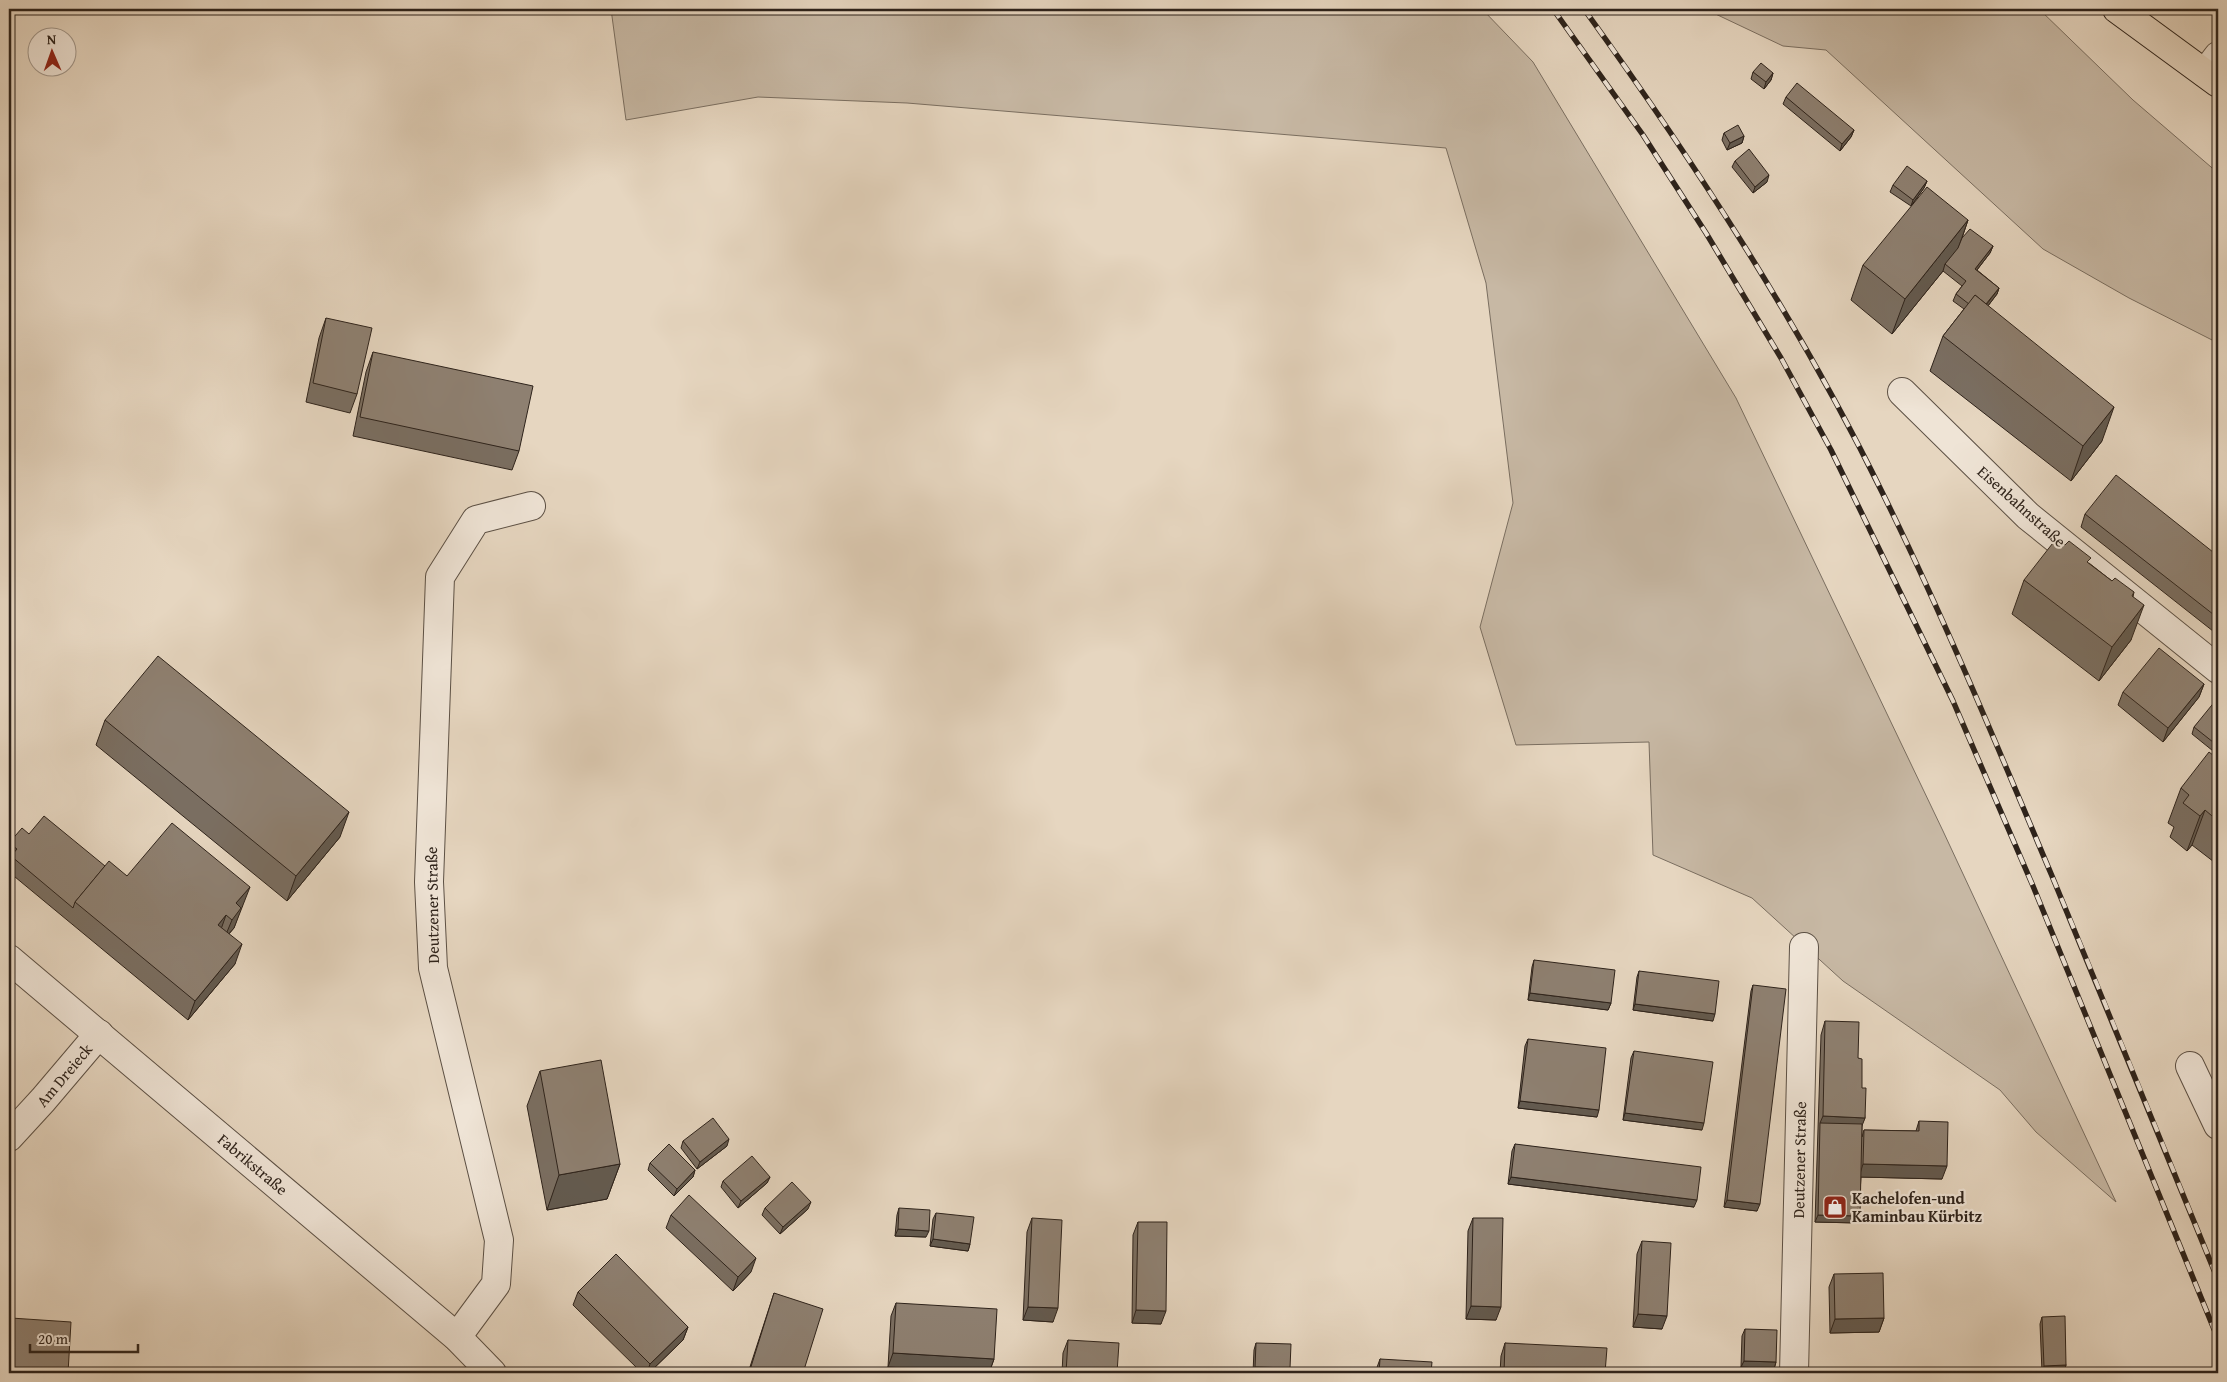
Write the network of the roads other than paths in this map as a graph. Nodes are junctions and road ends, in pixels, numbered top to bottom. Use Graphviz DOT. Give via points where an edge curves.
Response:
graph roads {
  1 [pos="2117,9"];
  2 [pos="2214,71"];
  3 [pos="1902,392"];
  4 [pos="531,506"];
  5 [pos="2218,670"];
  6 [pos="1804,947"];
  7 [pos="9,959"];
  8 [pos="99,1034"];
  9 [pos="2190,1066"];
  10 [pos="2218,1125"];
  11 [pos="9,1137"];
  12 [pos="457,1337"];
  13 [pos="492,1373"];
  14 [pos="1794,1373"];
  1 -- 2 [label="main road"];
  3 -- 5 [label="street, Eisenbahnstraße" via="2028,516"];
  4 -- 12 [label="street, Deutzener Straße" via="476,520 440,577 429,882 433,968 500,1240 496,1284"];
  6 -- 14 [label="street, Deutzener Straße"];
  7 -- 8 [label="street, Fabrikstraße"];
  8 -- 11 [label="street, Am Dreieck"];
  8 -- 12 [label="street, Fabrikstraße"];
  9 -- 10 [label="street"];
  12 -- 13 [label="street, Fabrikstraße"];
}
